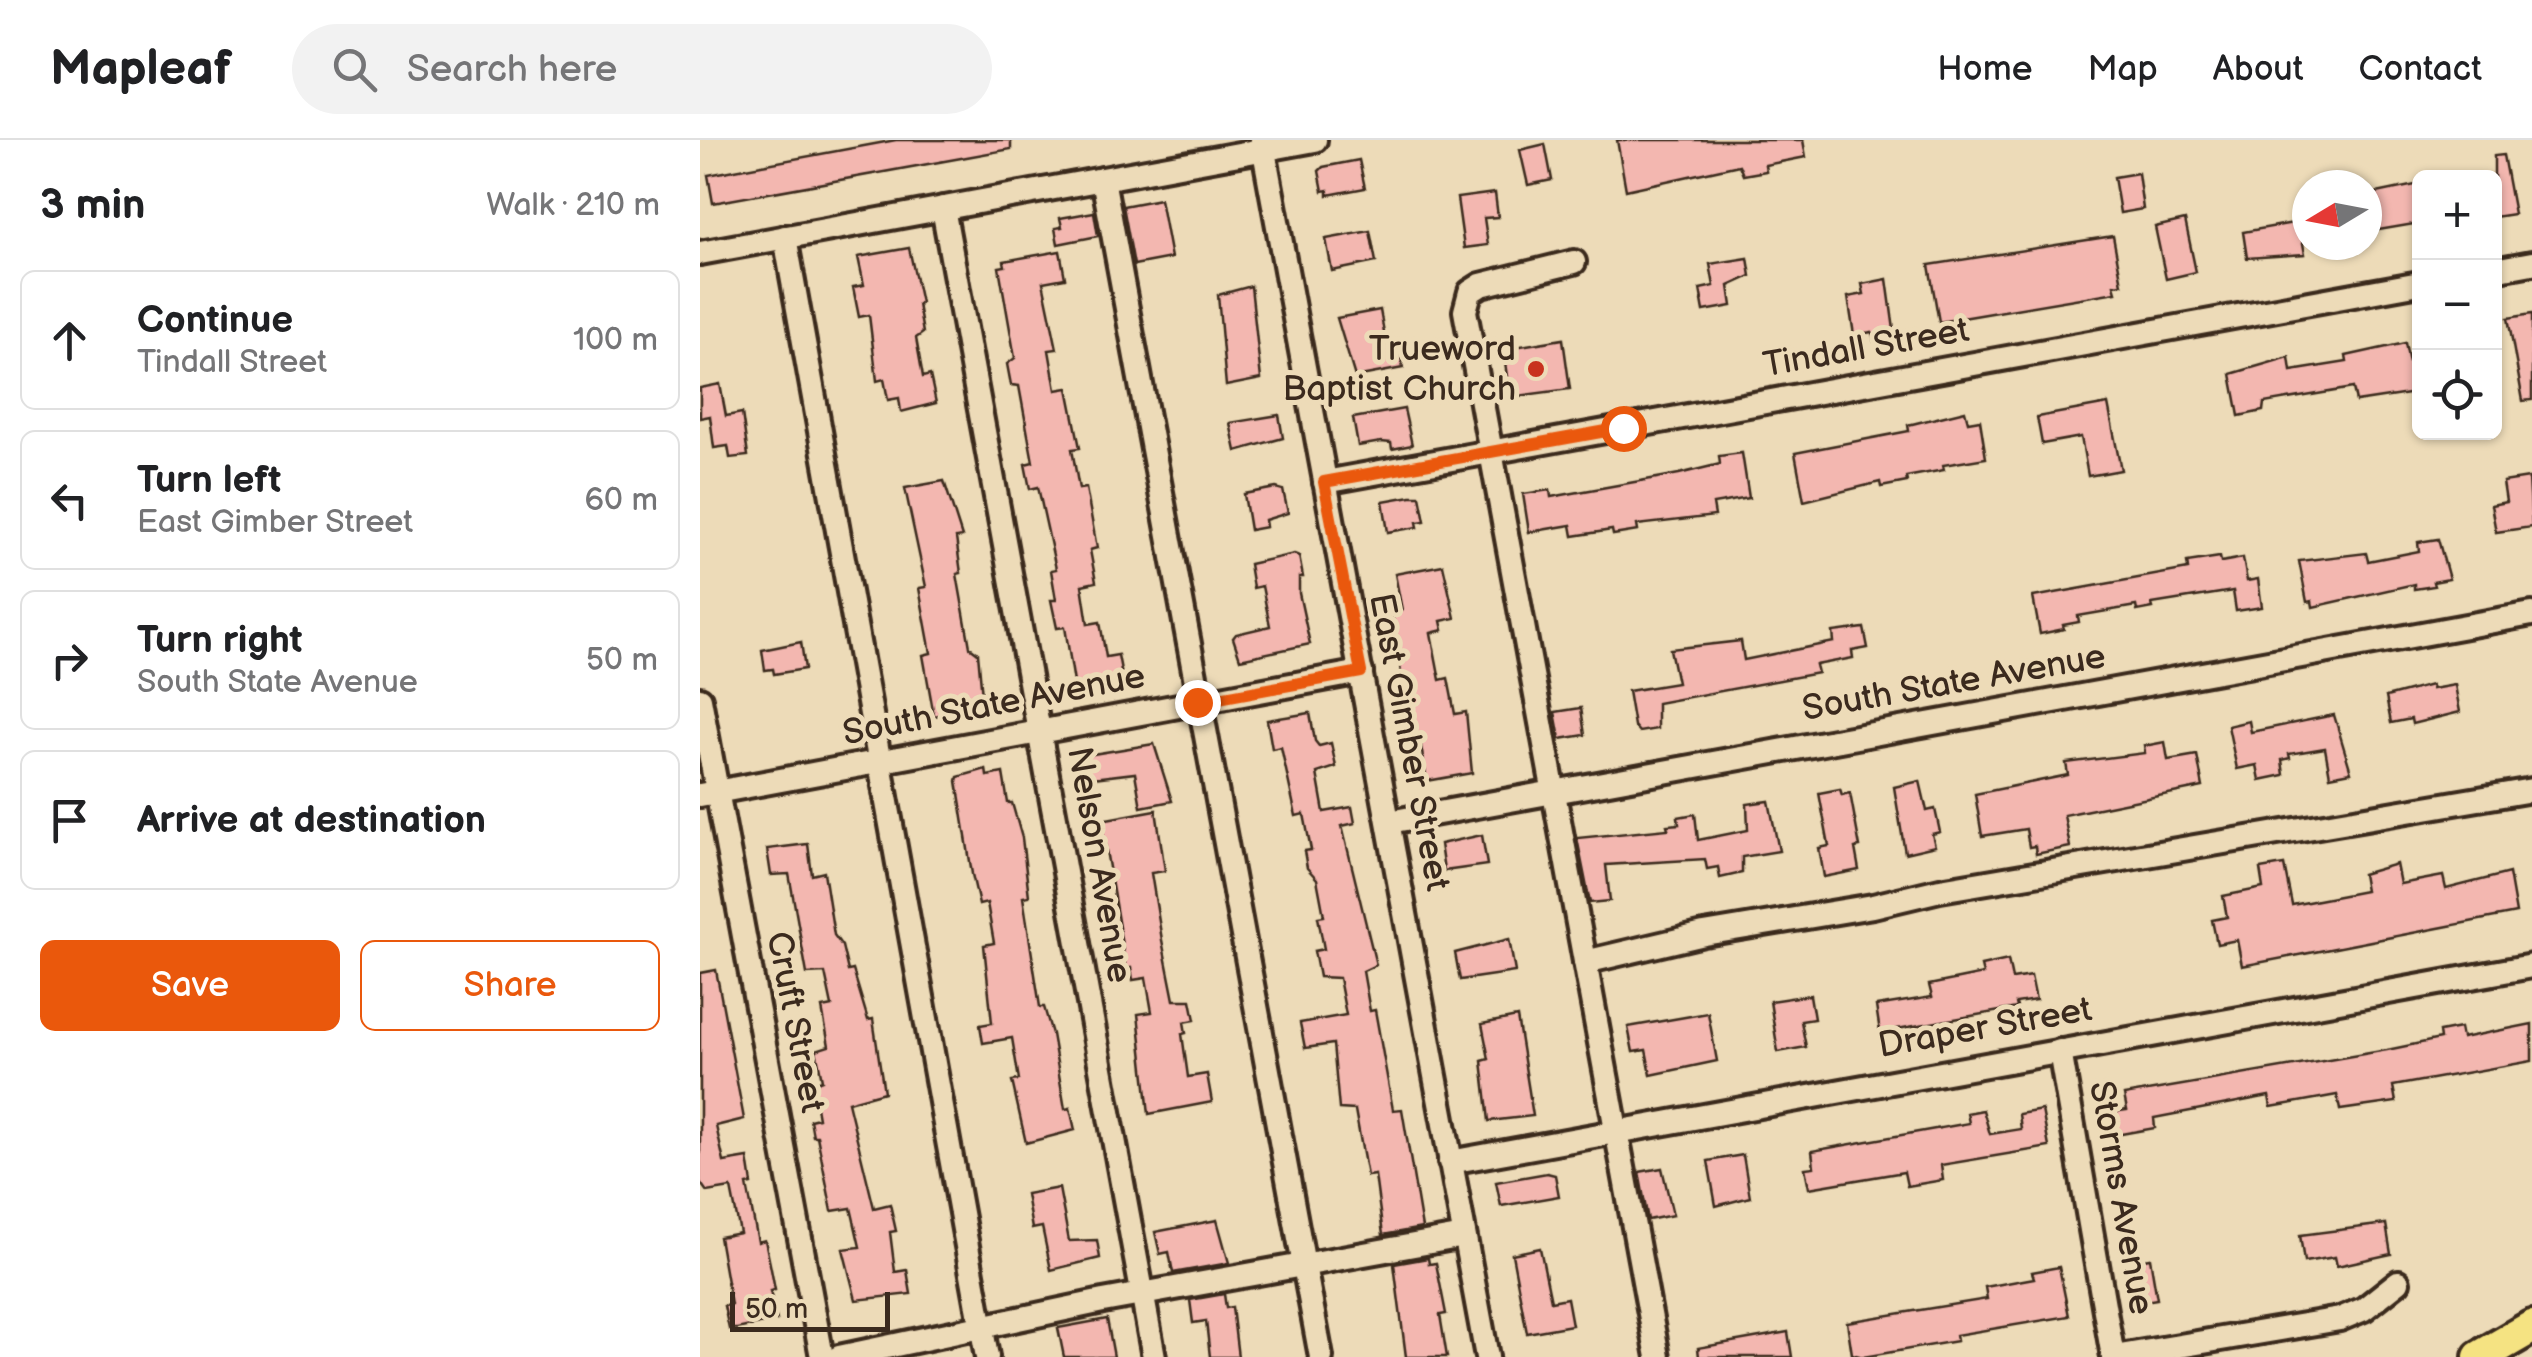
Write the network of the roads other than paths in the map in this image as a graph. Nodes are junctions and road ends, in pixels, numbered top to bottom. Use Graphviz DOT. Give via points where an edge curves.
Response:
graph roads {
  1 [pos="1315,140"];
  2 [pos="1263,145"];
  3 [pos="1103,179"];
  4 [pos="943,208"];
  5 [pos="785,237"];
  6 [pos="700,253"];
  7 [pos="1574,262"];
  8 [pos="2532,263"];
  9 [pos="2502,269"];
  10 [pos="2412,284"];
  11 [pos="1490,452"];
  12 [pos="1324,482"];
  13 [pos="2532,614"];
  14 [pos="1361,672"];
  15 [pos="700,699"];
  16 [pos="1197,702"];
  17 [pos="1039,732"];
  18 [pos="879,762"];
  19 [pos="2532,790"];
  20 [pos="1555,792"];
  21 [pos="708,794"];
  22 [pos="1389,822"];
  23 [pos="1585,962"];
  24 [pos="2532,966"];
  25 [pos="2060,1051"];
  26 [pos="1619,1128"];
  27 [pos="1450,1162"];
  28 [pos="1464,1236"];
  29 [pos="1303,1266"];
  30 [pos="2398,1282"];
  31 [pos="1142,1295"];
  32 [pos="982,1326"];
  33 [pos="2532,1327"];
  34 [pos="822,1357"];
  35 [pos="839,1357"];
  36 [pos="988,1357"];
  37 [pos="1154,1357"];
  38 [pos="1321,1357"];
  39 [pos="1487,1357"];
  40 [pos="1658,1357"];
  41 [pos="2114,1357"];
  42 [pos="2480,1357"];
  1 -- 2 [label="street"];
  2 -- 3 [label="street"];
  2 -- 12 [label="street, East Gimber Street"];
  3 -- 4 [label="street"];
  3 -- 16 [label="street"];
  4 -- 5 [label="street"];
  4 -- 17 [label="street, Nelson Avenue"];
  5 -- 6 [label="street"];
  5 -- 18 [label="street"];
  7 -- 11 [label="street" via="1492,281 1466,299"];
  8 -- 9 [label="street"];
  10 -- 11 [label="street, Tindall Street"];
  11 -- 12 [label="street, Tindall Street"];
  11 -- 20 [label="street"];
  12 -- 14 [label="street, East Gimber Street"];
  13 -- 20 [label="street, South State Avenue"];
  14 -- 16 [label="street, South State Avenue"];
  14 -- 22 [label="street, East Gimber Street"];
  15 -- 21 [label="street, Cruft Street"];
  16 -- 17 [label="street, South State Avenue"];
  16 -- 29 [label="street" via="1261,1015"];
  17 -- 18 [label="street, South State Avenue"];
  17 -- 31 [label="street, Nelson Avenue"];
  18 -- 21 [label="street, South State Avenue"];
  18 -- 32 [label="street"];
  19 -- 23 [label="street" via="1940,890"];
  20 -- 22 [label="street, South State Avenue"];
  20 -- 23 [label="street"];
  21 -- 34 [label="street, Cruft Street"];
  22 -- 27 [label="street, East Gimber Street"];
  23 -- 26 [label="street"];
  24 -- 25 [label="street, Draper Street"];
  25 -- 26 [label="street, Draper Street"];
  25 -- 41 [label="street, Storms Avenue"];
  26 -- 27 [label="street, Draper Street"];
  26 -- 40 [label="street"];
  27 -- 28 [label="street, East Gimber Street"];
  28 -- 29 [label="street"];
  28 -- 39 [label="street, East Gimber Street"];
  29 -- 31 [label="street"];
  29 -- 38 [label="street"];
  30 -- 41 [label="street" via="2364,1310 2340,1319"];
  31 -- 32 [label="street"];
  31 -- 37 [label="street, Nelson Avenue"];
  32 -- 35 [label="street"];
  32 -- 36 [label="street"];
  33 -- 42 [label="highway"];
}
